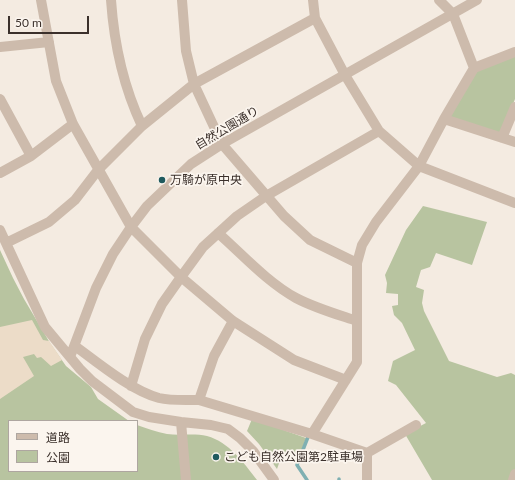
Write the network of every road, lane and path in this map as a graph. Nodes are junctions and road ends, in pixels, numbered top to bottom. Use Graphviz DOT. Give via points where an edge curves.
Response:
graph roads {
  1 [pos="42,0"];
  2 [pos="111,0"];
  3 [pos="182,0"];
  4 [pos="313,0"];
  5 [pos="439,0"];
  6 [pos="477,0"];
  7 [pos="453,14"];
  8 [pos="315,18"];
  9 [pos="48,42"];
  10 [pos="0,47"];
  11 [pos="515,52"];
  12 [pos="474,68"];
  13 [pos="345,75"];
  14 [pos="194,84"];
  15 [pos="0,99"];
  16 [pos="515,107"];
  17 [pos="444,119"];
  18 [pos="73,124"];
  19 [pos="142,126"];
  20 [pos="379,131"];
  21 [pos="502,138"];
  22 [pos="515,142"];
  23 [pos="222,144"];
  24 [pos="31,156"];
  25 [pos="419,166"];
  26 [pos="98,170"];
  27 [pos="0,173"];
  28 [pos="266,196"];
  29 [pos="515,202"];
  30 [pos="131,227"];
  31 [pos="0,230"];
  32 [pos="218,233"];
  33 [pos="6,243"];
  34 [pos="357,263"];
  35 [pos="181,277"];
  36 [pos="357,321"];
  37 [pos="233,322"];
  38 [pos="75,346"];
  39 [pos="70,357"];
  40 [pos="346,380"];
  41 [pos="131,386"];
  42 [pos="200,400"];
  43 [pos="181,422"];
  44 [pos="416,425"];
  45 [pos="312,434"];
  46 [pos="367,453"];
  47 [pos="515,474"];
  48 [pos="186,480"];
  49 [pos="274,480"];
  50 [pos="367,480"];
  51 [pos="513,480"];
  1 -- 9 [label="street"];
  2 -- 19 [label="street" via="117,52 133,106"];
  3 -- 14 [label="street" via="186,51"];
  4 -- 8 [label="street"];
  5 -- 7 [label="street"];
  6 -- 7 [label="street, 自然公園通り"];
  7 -- 12 [label="street"];
  7 -- 13 [label="street, 自然公園通り"];
  8 -- 13 [label="street"];
  8 -- 14 [label="street"];
  9 -- 10 [label="street"];
  9 -- 18 [label="street" via="56,81"];
  11 -- 12 [label="street"];
  12 -- 17 [label="street"];
  13 -- 20 [label="street"];
  13 -- 23 [label="street, 自然公園通り"];
  14 -- 19 [label="street"];
  14 -- 23 [label="street"];
  15 -- 24 [label="street"];
  16 -- 21 [label="street"];
  17 -- 21 [label="street"];
  17 -- 25 [label="street"];
  18 -- 24 [label="street"];
  18 -- 26 [label="street"];
  19 -- 26 [label="street"];
  20 -- 25 [label="street"];
  20 -- 28 [label="street"];
  21 -- 22 [label="street"];
  23 -- 28 [label="street"];
  23 -- 30 [label="street, 自然公園通り" via="191,164 147,206"];
  24 -- 27 [label="street"];
  25 -- 29 [label="street"];
  25 -- 34 [label="street" via="376,222 362,245"];
  26 -- 30 [label="street"];
  26 -- 33 [label="street" via="75,200 49,222"];
  28 -- 32 [label="street"];
  28 -- 34 [label="street" via="310,240"];
  30 -- 35 [label="street"];
  30 -- 38 [label="street, 自然公園通り" via="113,254 96,288"];
  31 -- 33 [label="street"];
  32 -- 35 [label="street" via="203,247"];
  32 -- 36 [label="street" via="269,280 296,298 322,310"];
  33 -- 39 [label="street" via="45,327"];
  34 -- 36 [label="street"];
  35 -- 37 [label="street"];
  35 -- 41 [label="street" via="162,304 145,339"];
  36 -- 40 [label="street" via="357,362"];
  37 -- 40 [label="street" via="294,360"];
  37 -- 42 [label="street" via="214,356"];
  38 -- 39 [label="street, 自然公園通り"];
  38 -- 41 [label="street"];
  39 -- 43 [label="street" via="92,381 133,412"];
  40 -- 45 [label="street"];
  41 -- 42 [label="street" via="159,398"];
  42 -- 45 [label="street"];
  43 -- 48 [label="street"];
  43 -- 49 [label="street" via="228,429 253,450"];
  44 -- 46 [label="street"];
  45 -- 46 [label="street"];
  46 -- 50 [label="street"];
  47 -- 51 [label="street"];
}
